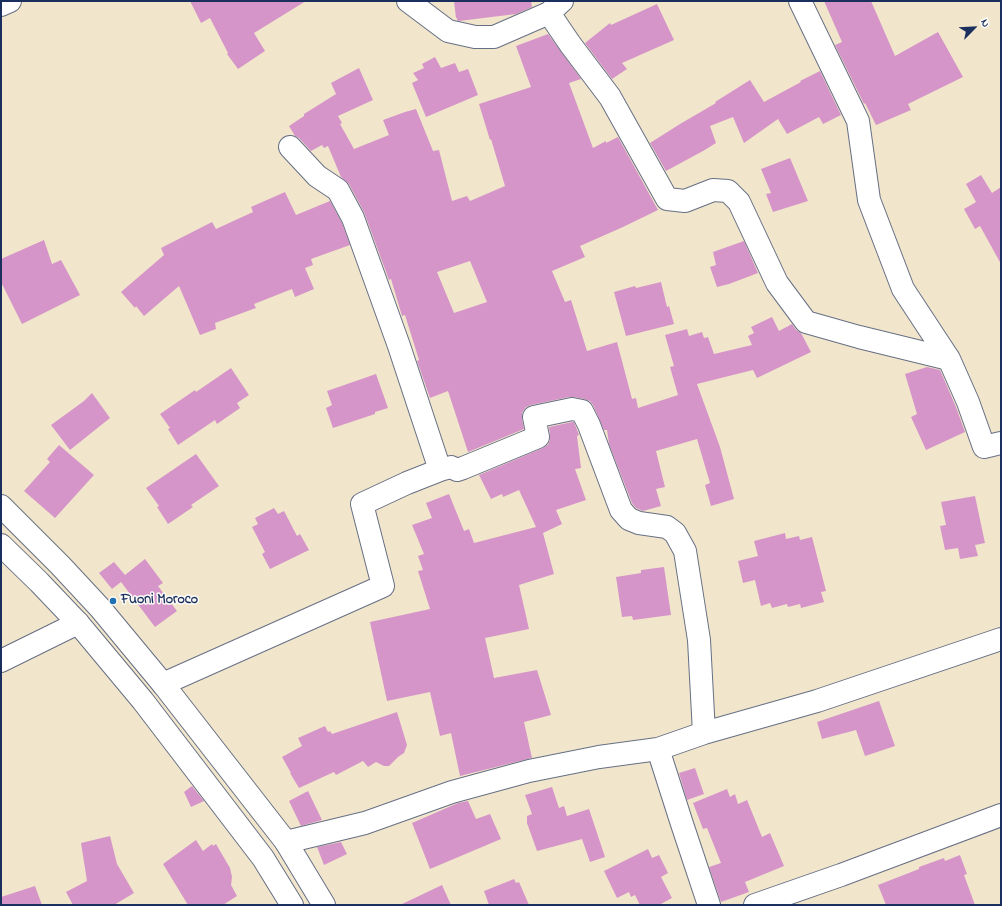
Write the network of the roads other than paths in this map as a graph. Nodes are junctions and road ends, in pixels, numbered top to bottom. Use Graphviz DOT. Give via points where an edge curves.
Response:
graph roads {
  1 [pos="10,1"];
  2 [pos="408,1"];
  3 [pos="800,1"];
  4 [pos="1,5"];
  5 [pos="555,7"];
  6 [pos="290,147"];
  7 [pos="949,359"];
  8 [pos="1001,443"];
  9 [pos="440,470"];
  10 [pos="1,506"];
  11 [pos="1,545"];
  12 [pos="78,623"];
  13 [pos="1001,639"];
  14 [pos="1,661"];
  15 [pos="163,684"];
  16 [pos="704,733"];
  17 [pos="658,748"];
  18 [pos="1001,815"];
  19 [pos="286,842"];
  20 [pos="292,905"];
  21 [pos="324,905"];
  22 [pos="709,905"];
  23 [pos="755,905"];
  1 -- 4 [label="street"];
  2 -- 5 [label="street" via="448,31 475,37 494,37"];
  3 -- 7 [label="street" via="858,121 869,200 903,289"];
  5 -- 7 [label="street" via="570,44 610,97 667,199 685,201 713,190 728,191 738,202 776,283 806,322"];
  6 -- 9 [label="street" via="317,176 338,190 354,218"];
  7 -- 8 [label="street" via="984,447"];
  9 -- 15 [label="street" via="362,504 383,586"];
  9 -- 16 [label="street" via="450,467 457,470 463,468 538,437 534,417 572,409 582,411 620,510 639,524 667,527 675,533 685,552 698,640"];
  10 -- 15 [label="street" via="100,608"];
  11 -- 12 [label="street"];
  12 -- 14 [label="street"];
  12 -- 20 [label="street" via="263,858"];
  13 -- 16 [label="street" via="817,701"];
  15 -- 19 [label="street"];
  16 -- 17 [label="street"];
  17 -- 19 [label="street" via="529,771 452,792 365,823"];
  17 -- 22 [label="street"];
  18 -- 23 [label="street"];
  19 -- 21 [label="street"];
}
